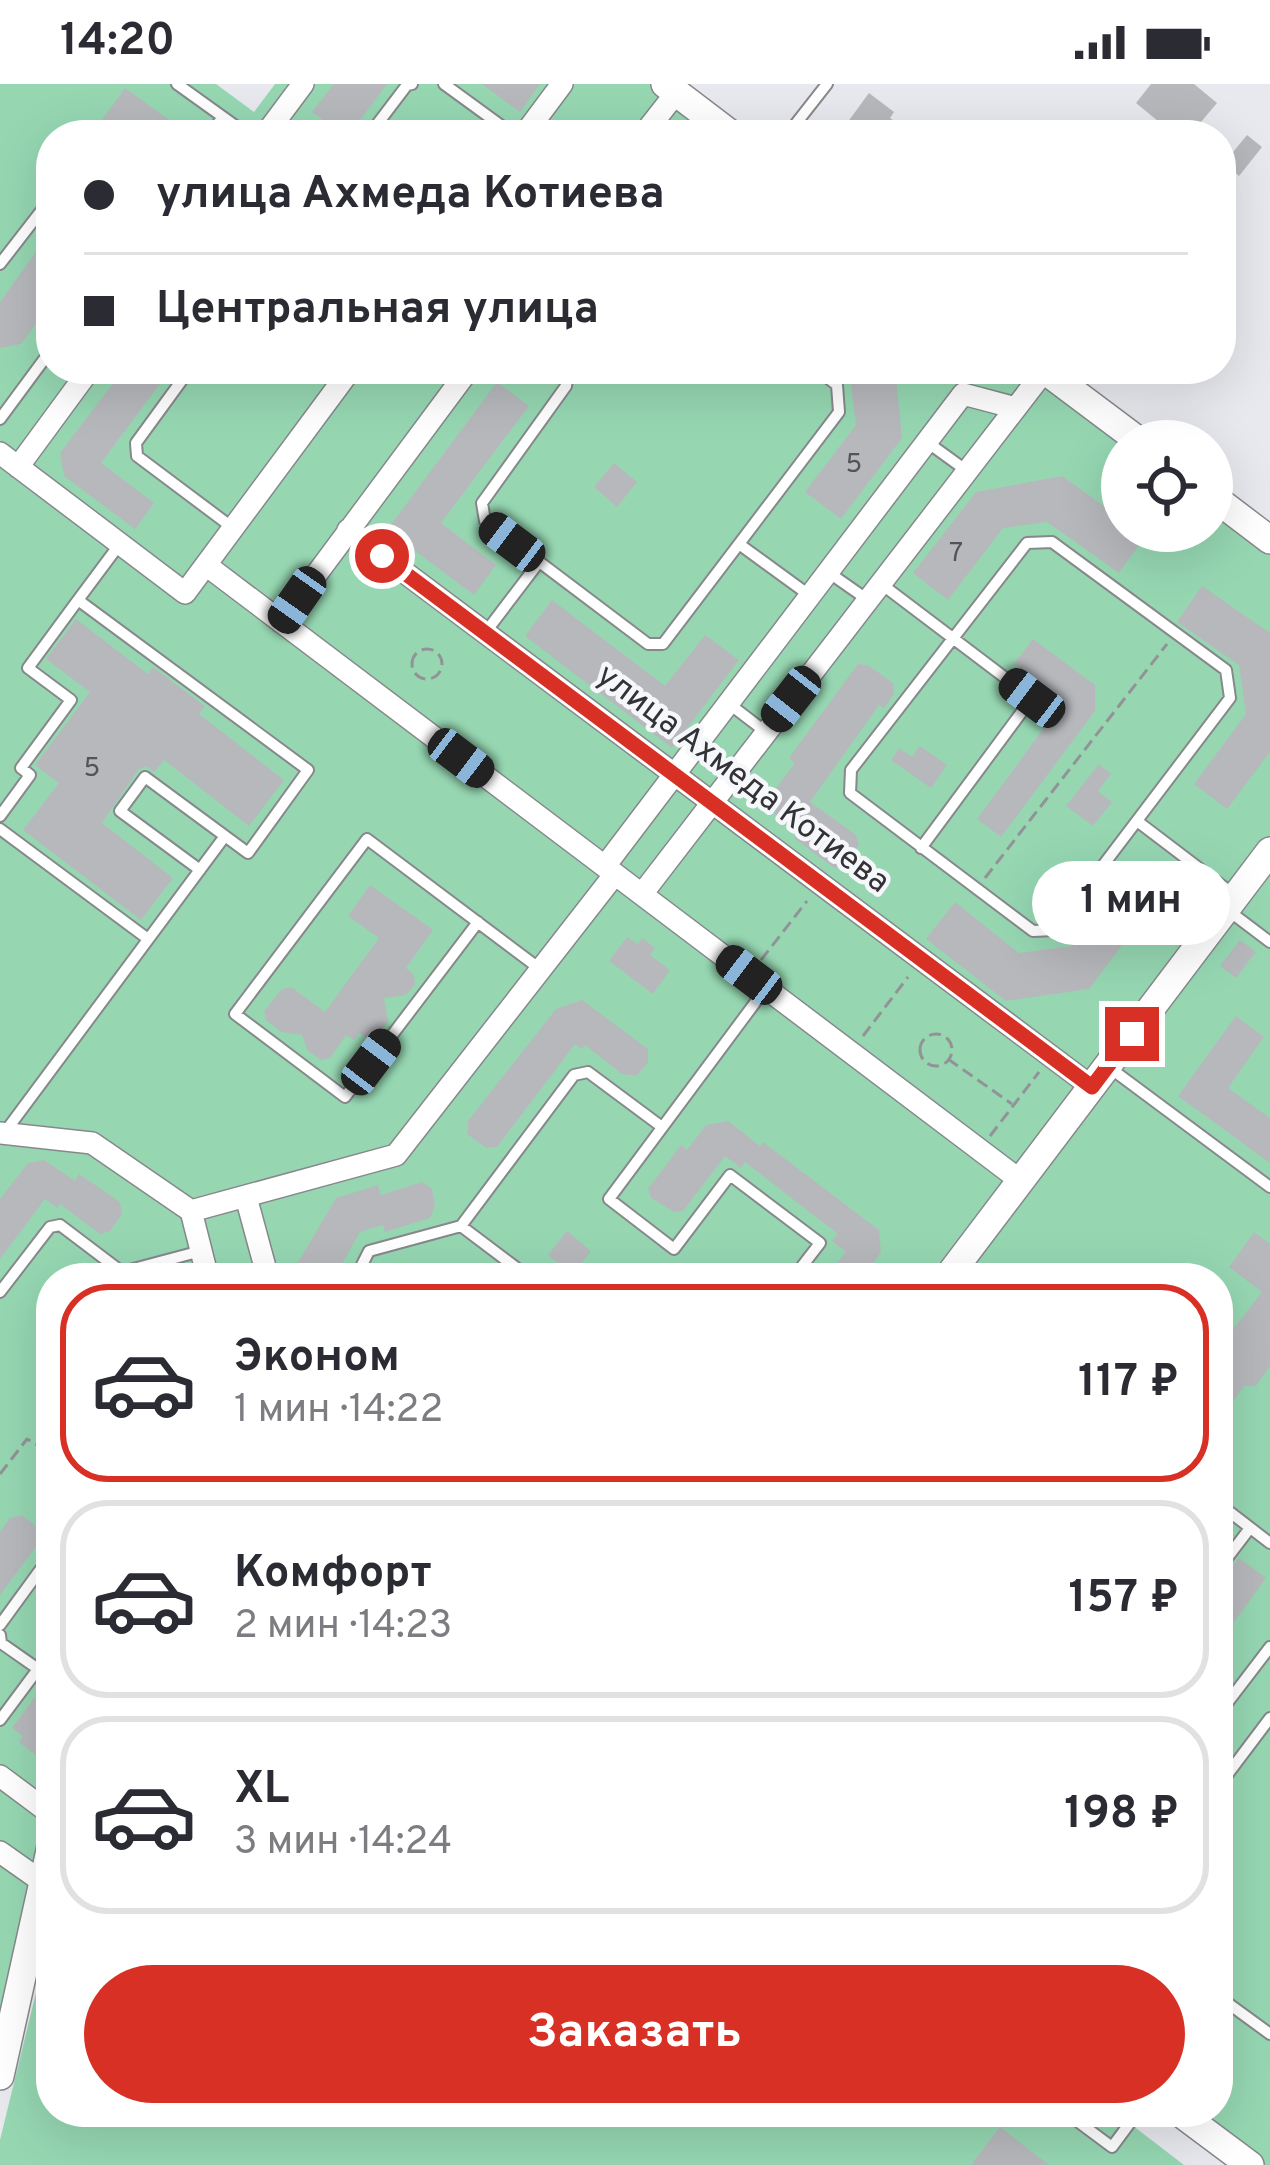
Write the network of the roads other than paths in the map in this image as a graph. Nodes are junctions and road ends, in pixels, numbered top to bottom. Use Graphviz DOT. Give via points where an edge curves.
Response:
graph roads {
  1 [pos="177,84"];
  2 [pos="303,84"];
  3 [pos="412,84"];
  4 [pos="444,84"];
  5 [pos="562,84"];
  6 [pos="826,84"];
  7 [pos="670,88"];
  8 [pos="223,116"];
  9 [pos="220,120"];
  10 [pos="228,120"];
  11 [pos="276,120"];
  12 [pos="380,120"];
  13 [pos="493,120"];
  14 [pos="535,120"];
  15 [pos="652,120"];
  16 [pos="712,120"];
  17 [pos="798,120"];
  18 [pos="36,218"];
  19 [pos="0,264"];
  20 [pos="36,370"];
  21 [pos="77,384"];
  22 [pos="179,384"];
  23 [pos="340,384"];
  24 [pos="459,384"];
  25 [pos="566,384"];
  26 [pos="836,384"];
  27 [pos="1034,384"];
  28 [pos="1063,384"];
  29 [pos="1016,408"];
  30 [pos="0,419"];
  31 [pos="1111,420"];
  32 [pos="927,442"];
  33 [pos="9,460"];
  34 [pos="967,471"];
  35 [pos="1233,512"];
  36 [pos="234,528"];
  37 [pos="348,530"];
  38 [pos="1270,540"];
  39 [pos="740,544"];
  40 [pos="119,545"];
  41 [pos="539,562"];
  42 [pos="206,565"];
  43 [pos="828,572"];
  44 [pos="874,592"];
  45 [pos="810,596"];
  46 [pos="78,600"];
  47 [pos="281,622"];
  48 [pos="485,633"];
  49 [pos="953,638"];
  50 [pos="728,703"];
  51 [pos="766,732"];
  52 [pos="674,774"];
  53 [pos="712,802"];
  54 [pos="0,816"];
  55 [pos="1137,821"];
  56 [pos="0,829"];
  57 [pos="225,836"];
  58 [pos="921,848"];
  59 [pos="1270,851"];
  60 [pos="200,870"];
  61 [pos="610,870"];
  62 [pos="642,894"];
  63 [pos="1231,903"];
  64 [pos="478,922"];
  65 [pos="148,939"];
  66 [pos="1270,942"];
  67 [pos="540,969"];
  68 [pos="758,982"];
  69 [pos="1100,1076"];
  70 [pos="662,1127"];
  71 [pos="1,1135"];
  72 [pos="1021,1180"];
  73 [pos="1270,1187"];
  74 [pos="246,1197"];
  75 [pos="191,1211"];
  76 [pos="461,1226"];
  77 [pos="201,1251"];
  78 [pos="110,1263"];
  79 [pos="156,1263"];
  80 [pos="204,1263"];
  81 [pos="264,1263"];
  82 [pos="363,1263"];
  83 [pos="510,1263"];
  84 [pos="805,1263"];
  85 [pos="958,1263"];
  86 [pos="0,1292"];
  87 [pos="1233,1515"];
  88 [pos="1250,1528"];
  89 [pos="1270,1543"];
  90 [pos="1233,1550"];
  91 [pos="36,1576"];
  92 [pos="0,1625"];
  93 [pos="0,1635"];
  94 [pos="1270,1647"];
  95 [pos="36,1668"];
  96 [pos="36,1672"];
  97 [pos="1233,1695"];
  98 [pos="0,1720"];
  99 [pos="1269,1721"];
  100 [pos="1233,1768"];
  101 [pos="0,1776"];
  102 [pos="36,1803"];
  103 [pos="0,1852"];
  104 [pos="36,1877"];
  105 [pos="36,1918"];
  106 [pos="1233,2007"];
  107 [pos="1270,2034"];
  108 [pos="0,2077"];
  109 [pos="1085,2127"];
  110 [pos="1127,2127"];
  111 [pos="1199,2127"];
  112 [pos="1250,2165"];
  1 -- 8 [label="lane"];
  2 -- 11 [label="street"];
  3 -- 12 [label="lane"];
  4 -- 13 [label="lane"];
  5 -- 14 [label="street"];
  6 -- 17 [label="lane"];
  7 -- 15 [label="street"];
  7 -- 16 [label="street"];
  8 -- 9 [label="lane"];
  8 -- 10 [label="lane"];
  18 -- 19 [label="lane"];
  20 -- 30 [label="lane"];
  21 -- 33 [label="street"];
  22 -- 36 [label="lane" via="136,443 137,456"];
  23 -- 36 [label="street"];
  24 -- 37 [label="street"];
  25 -- 41 [label="lane" via="482,502 485,521"];
  26 -- 39 [label="lane" via="839,412"];
  27 -- 29 [label="street"];
  28 -- 31 [label="street"];
  29 -- 32 [label="street" via="963,394"];
  29 -- 34 [label="street"];
  32 -- 34 [label="lane"];
  32 -- 43 [label="street"];
  33 -- 40 [label="street"];
  34 -- 44 [label="street"];
  35 -- 38 [label="street"];
  36 -- 42 [label="street"];
  37 -- 47 [label="street"];
  37 -- 48 [label="street, улица Ахмеда Котиева"];
  39 -- 41 [label="lane" via="663,644 648,644"];
  39 -- 45 [label="lane"];
  40 -- 42 [label="street" via="185,593"];
  40 -- 46 [label="lane"];
  41 -- 48 [label="lane"];
  42 -- 47 [label="street"];
  43 -- 44 [label="lane"];
  43 -- 45 [label="street"];
  44 -- 49 [label="lane"];
  44 -- 51 [label="street"];
  45 -- 50 [label="street"];
  46 -- 54 [label="lane" via="28,668 71,700 21,768 30,775"];
  46 -- 57 [label="lane" via="308,770 248,853"];
  47 -- 61 [label="street"];
  48 -- 52 [label="street, улица Ахмеда Котиева"];
  49 -- 55 [label="lane" via="1027,543 1052,542 1226,670 1230,698"];
  49 -- 58 [label="lane" via="851,770 850,794"];
  49 -- 58 [label="lane" via="1032,698"];
  50 -- 51 [label="lane"];
  50 -- 52 [label="street"];
  51 -- 53 [label="street"];
  52 -- 53 [label="street, улица Ахмеда Котиева"];
  52 -- 61 [label="street"];
  53 -- 62 [label="street"];
  53 -- 69 [label="street, улица Ахмеда Котиева" via="1052,1056"];
  55 -- 58 [label="lane" via="1054,930 1033,931"];
  55 -- 63 [label="lane"];
  56 -- 65 [label="lane"];
  57 -- 60 [label="lane"];
  57 -- 60 [label="lane" via="145,777 120,811"];
  59 -- 63 [label="street"];
  60 -- 65 [label="lane"];
  61 -- 62 [label="street"];
  61 -- 67 [label="street"];
  62 -- 68 [label="street"];
  63 -- 66 [label="lane"];
  63 -- 69 [label="street"];
  64 -- 64 [label="lane" via="367,839 235,1014 345,1097"];
  64 -- 67 [label="lane"];
  65 -- 71 [label="lane"];
  67 -- 74 [label="street" via="396,1155"];
  68 -- 70 [label="lane"];
  68 -- 72 [label="street"];
  69 -- 72 [label="street"];
  69 -- 73 [label="lane"];
  70 -- 76 [label="lane" via="588,1072 574,1075"];
  70 -- 84 [label="lane" via="609,1199 674,1249 730,1175 820,1243"];
  71 -- 75 [label="street" via="92,1143"];
  72 -- 85 [label="street"];
  74 -- 75 [label="street"];
  74 -- 81 [label="street"];
  75 -- 77 [label="street"];
  76 -- 82 [label="lane" via="368,1252"];
  76 -- 83 [label="lane"];
  77 -- 79 [label="lane"];
  77 -- 80 [label="street"];
  78 -- 86 [label="lane" via="50,1226"];
  87 -- 88 [label="lane"];
  88 -- 89 [label="lane"];
  88 -- 90 [label="lane"];
  91 -- 92 [label="lane"];
  93 -- 95 [label="lane"];
  94 -- 97 [label="lane"];
  96 -- 98 [label="lane"];
  99 -- 100 [label="lane"];
  101 -- 102 [label="street"];
  103 -- 104 [label="street"];
  105 -- 108 [label="street"];
  106 -- 107 [label="lane"];
  109 -- 110 [label="lane" via="1112,2147"];
  111 -- 112 [label="street"];
}
